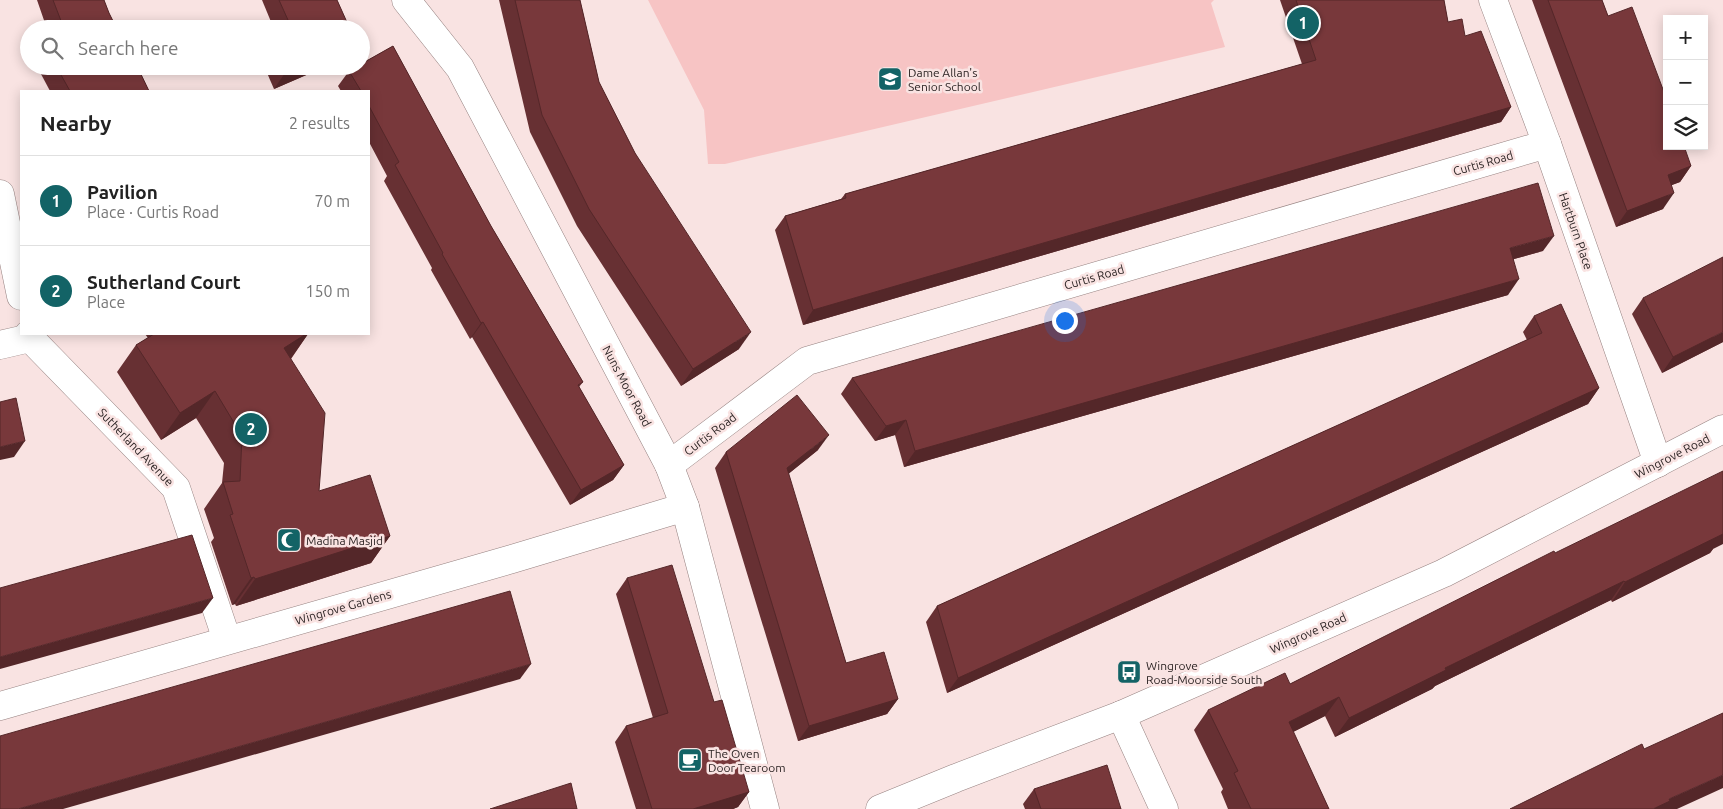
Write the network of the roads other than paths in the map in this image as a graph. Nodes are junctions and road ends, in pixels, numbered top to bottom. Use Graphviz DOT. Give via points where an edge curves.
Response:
graph roads {
  1 [pos="406,0"];
  2 [pos="1493,0"];
  3 [pos="1547,144"];
  4 [pos="0,194"];
  5 [pos="20,291"];
  6 [pos="29,336"];
  7 [pos="0,345"];
  8 [pos="1723,430"];
  9 [pos="1658,463"];
  10 [pos="669,465"];
  11 [pos="685,507"];
  12 [pos="227,640"];
  13 [pos="0,706"];
  14 [pos="1122,715"];
  15 [pos="765,809"];
  16 [pos="880,809"];
  17 [pos="1164,809"];
  1 -- 10 [label="street, Nuns Moor Road" via="460,68"];
  2 -- 3 [label="street, Hartburn Place"];
  3 -- 9 [label="street, Hartburn Place"];
  3 -- 10 [label="street, Curtis Road" via="807,361"];
  4 -- 5 [label="street"];
  6 -- 7 [label="street"];
  6 -- 12 [label="street, Sutherland Avenue" via="176,488"];
  8 -- 9 [label="street, Wingrove Road"];
  9 -- 14 [label="street, Wingrove Road" via="1444,573"];
  10 -- 11 [label="street, Nuns Moor Road"];
  11 -- 12 [label="street, Wingrove Gardens"];
  11 -- 15 [label="street, Nuns Moor Road"];
  12 -- 13 [label="street, Wingrove Gardens"];
  14 -- 16 [label="street, Wingrove Road"];
  14 -- 17 [label="street"];
}
